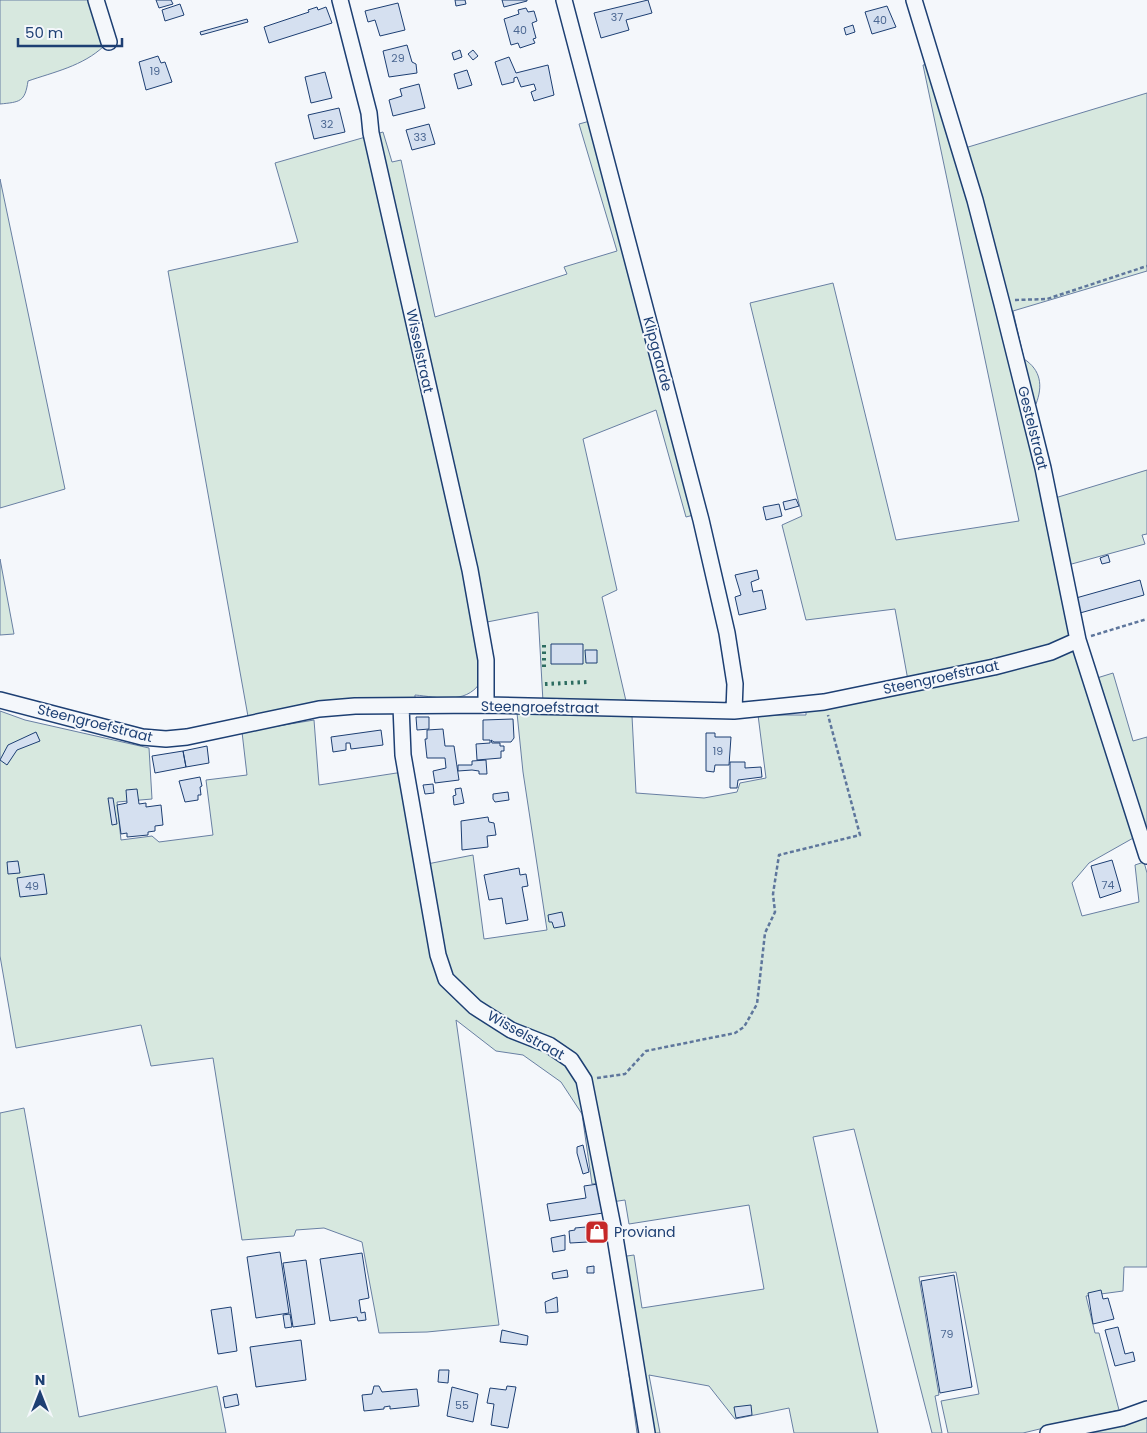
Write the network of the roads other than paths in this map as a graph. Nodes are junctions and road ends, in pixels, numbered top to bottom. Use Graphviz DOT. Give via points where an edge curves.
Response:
graph roads {
  1 [pos="96,0"];
  2 [pos="340,0"];
  3 [pos="564,0"];
  4 [pos="914,0"];
  5 [pos="109,42"];
  6 [pos="1078,640"];
  7 [pos="0,700"];
  8 [pos="486,705"];
  9 [pos="401,706"];
  10 [pos="734,711"];
  11 [pos="1147,856"];
  12 [pos="1147,1409"];
  13 [pos="648,1433"];
  14 [pos="1048,1433"];
  1 -- 5 [label="street"];
  2 -- 8 [label="street, Wisselstraat" via="369,113 370,133 470,570 486,660"];
  3 -- 10 [label="street, Klipgaarde" via="703,529 727,633 735,684"];
  4 -- 6 [label="street, Gestelstraat" via="975,200 1002,304 1043,468"];
  6 -- 10 [label="street, Steengroefstraat" via="1051,652 994,667 824,702"];
  6 -- 11 [label="street, Gestelstraat"];
  7 -- 9 [label="street, Steengroefstraat" via="142,737 166,739 319,709"];
  8 -- 9 [label="street, Steengroefstraat"];
  8 -- 10 [label="street, Steengroefstraat"];
  9 -- 13 [label="street, Wisselstraat" via="403,755 438,955 446,980 476,1006 512,1030 548,1045 571,1060 584,1080"];
  12 -- 14 [label="street" via="1122,1418"];
}
